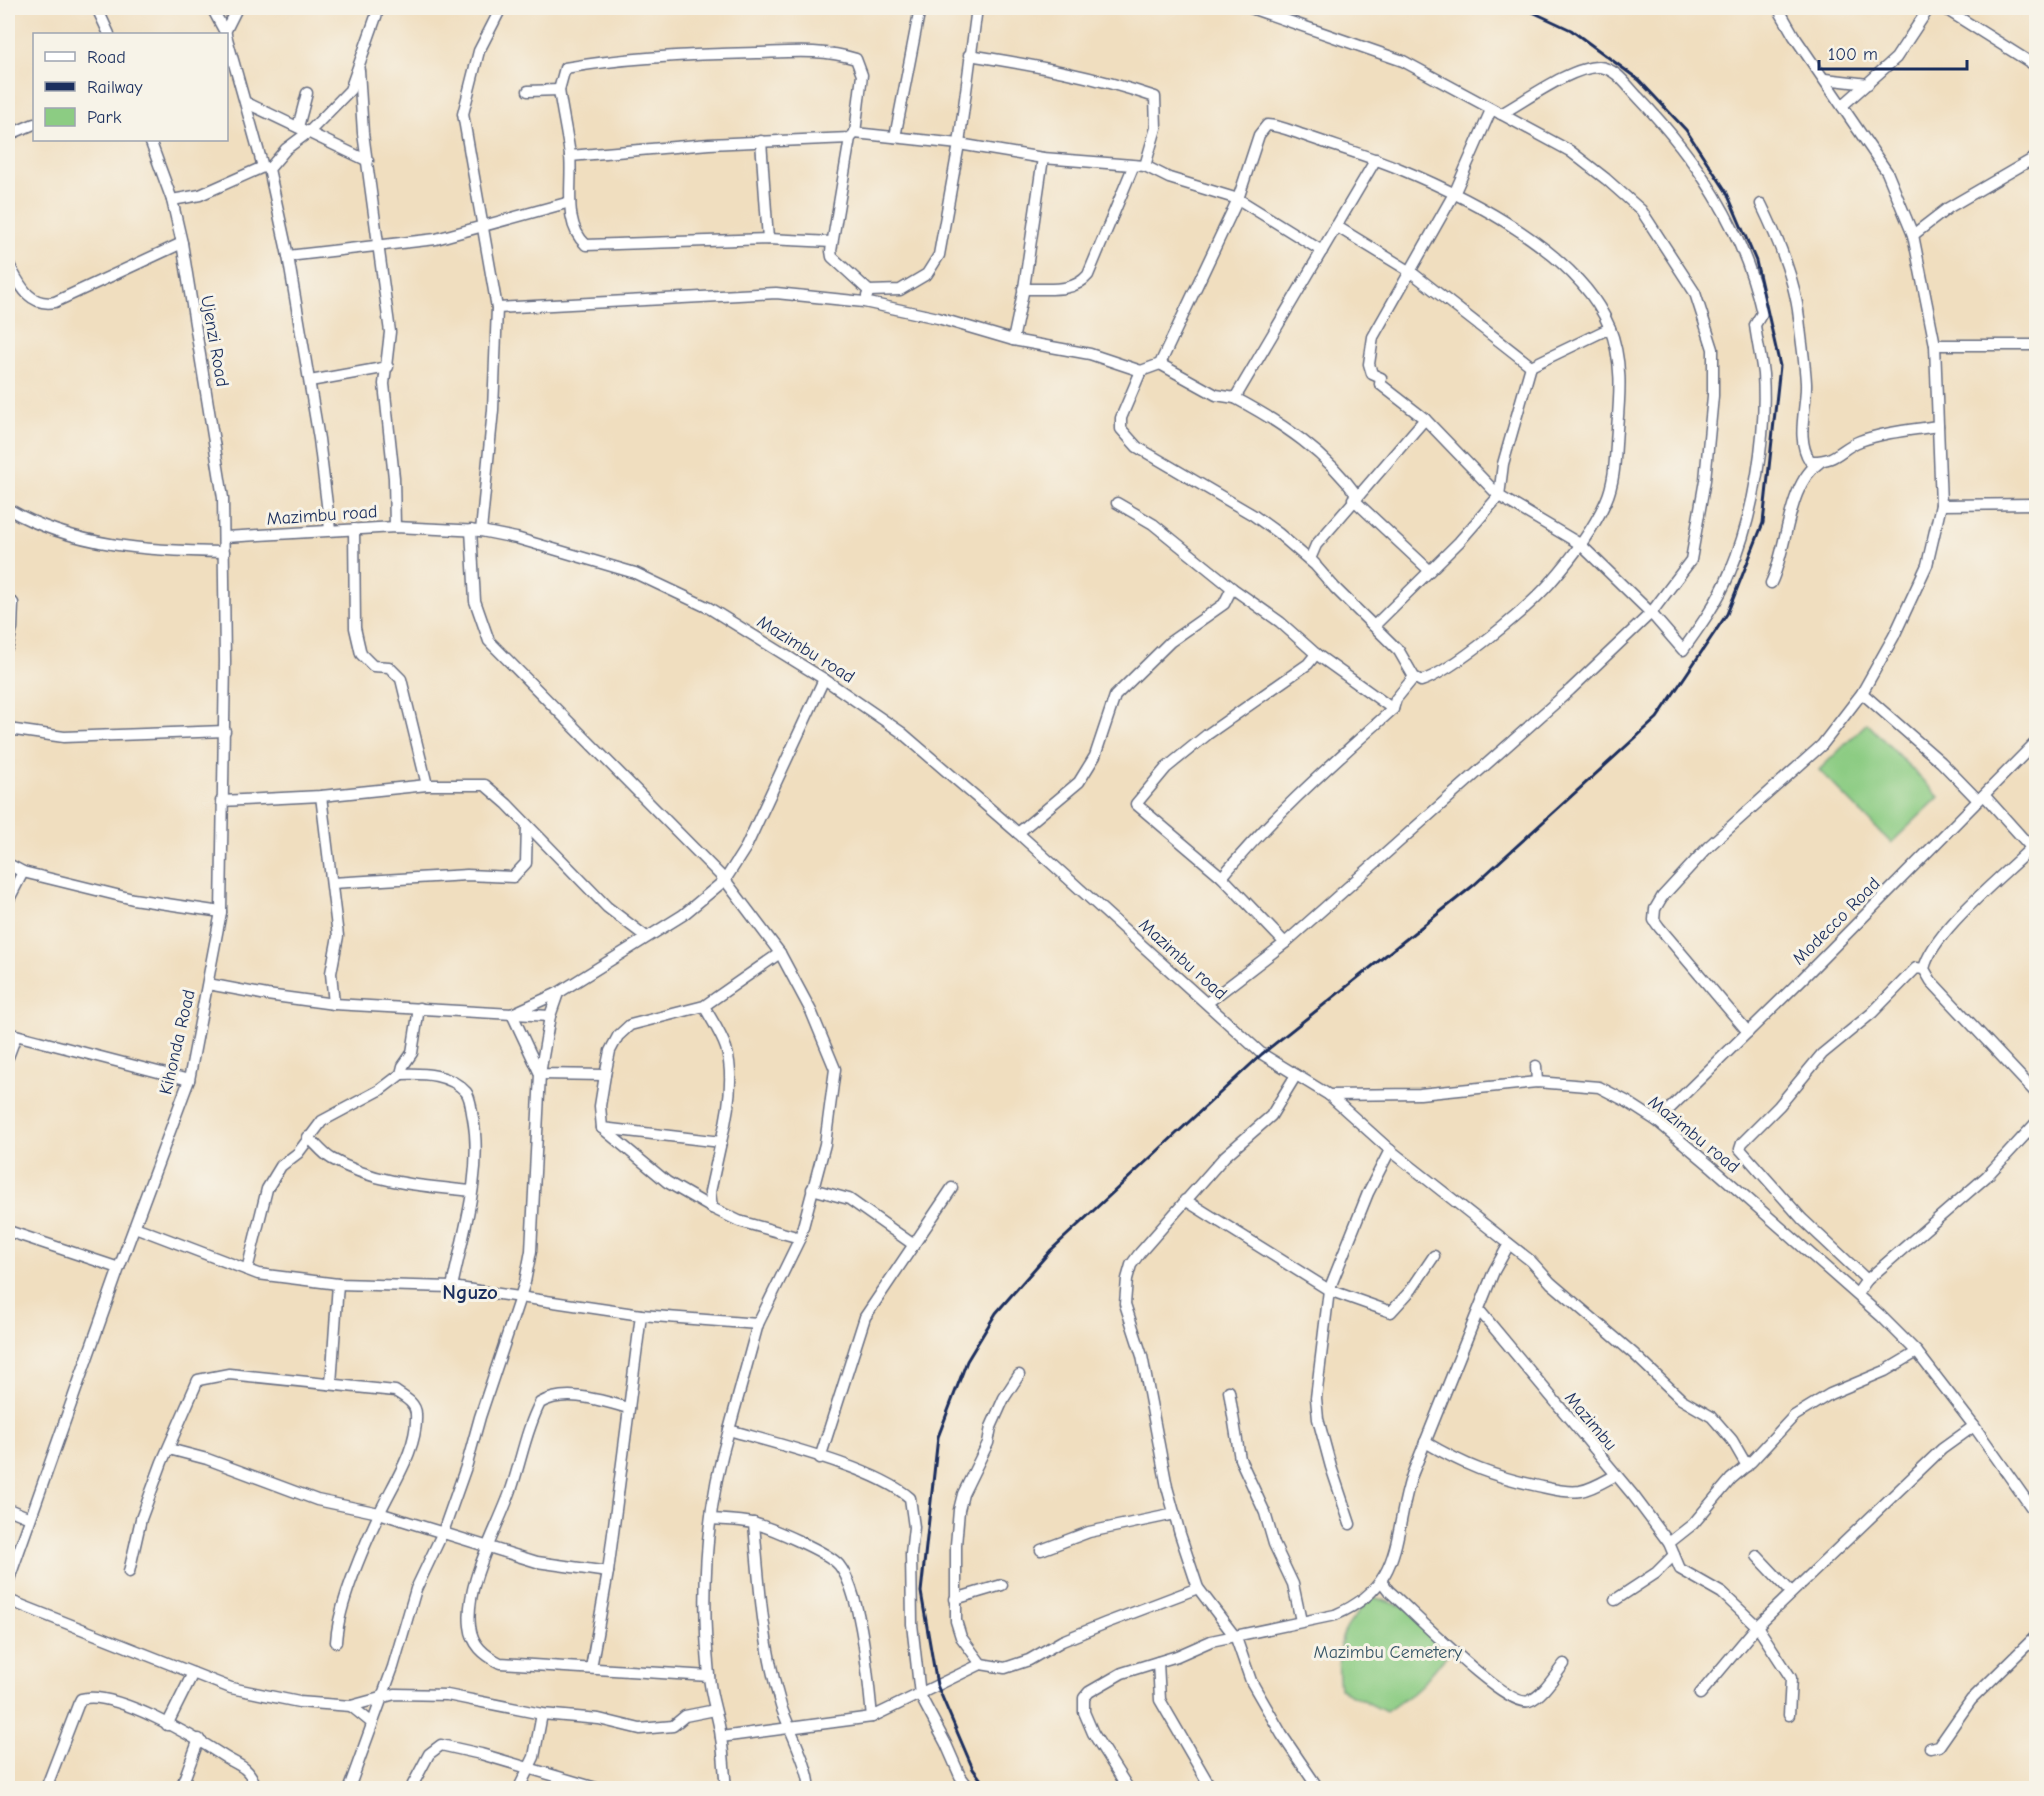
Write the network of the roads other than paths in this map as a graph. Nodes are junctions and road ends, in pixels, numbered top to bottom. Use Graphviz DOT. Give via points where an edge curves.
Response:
graph roads {
  1 [pos="97,8"];
  2 [pos="212,8"];
  3 [pos="237,8"];
  4 [pos="379,8"];
  5 [pos="501,8"];
  6 [pos="920,8"];
  7 [pos="977,8"];
  8 [pos="1251,8"];
  9 [pos="1778,8"];
  10 [pos="1929,8"];
  11 [pos="1944,8"];
  12 [pos="108,33"];
  13 [pos="225,33"];
  14 [pos="226,33"];
  15 [pos="228,41"];
  16 [pos="969,55"];
  17 [pos="359,61"];
  18 [pos="2037,66"];
  19 [pos="1825,80"];
  20 [pos="1868,84"];
  21 [pos="559,90"];
  22 [pos="528,91"];
  23 [pos="307,93"];
  24 [pos="247,103"];
  25 [pos="1842,106"];
  26 [pos="1496,112"];
  27 [pos="33,124"];
  28 [pos="298,127"];
  29 [pos="310,131"];
  30 [pos="8,135"];
  31 [pos="853,135"];
  32 [pos="895,137"];
  33 [pos="150,141"];
  34 [pos="761,141"];
  35 [pos="958,144"];
  36 [pos="570,156"];
  37 [pos="2037,157"];
  38 [pos="1042,158"];
  39 [pos="1376,159"];
  40 [pos="368,161"];
  41 [pos="1144,166"];
  42 [pos="1133,167"];
  43 [pos="266,168"];
  44 [pos="1455,192"];
  45 [pos="1238,199"];
  46 [pos="172,200"];
  47 [pos="570,202"];
  48 [pos="1761,204"];
  49 [pos="482,225"];
  50 [pos="1336,226"];
  51 [pos="1913,235"];
  52 [pos="768,239"];
  53 [pos="832,242"];
  54 [pos="182,243"];
  55 [pos="377,246"];
  56 [pos="1322,251"];
  57 [pos="288,256"];
  58 [pos="8,263"];
  59 [pos="1411,272"];
  60 [pos="1023,289"];
  61 [pos="900,290"];
  62 [pos="869,291"];
  63 [pos="864,302"];
  64 [pos="888,307"];
  65 [pos="497,308"];
  66 [pos="909,312"];
  67 [pos="1610,328"];
  68 [pos="1013,340"];
  69 [pos="1935,345"];
  70 [pos="2037,345"];
  71 [pos="1160,364"];
  72 [pos="1531,366"];
  73 [pos="388,367"];
  74 [pos="1141,371"];
  75 [pos="310,381"];
  76 [pos="1235,398"];
  77 [pos="1425,419"];
  78 [pos="1938,426"];
  79 [pos="1821,461"];
  80 [pos="1499,496"];
  81 [pos="1355,498"];
  82 [pos="1117,503"];
  83 [pos="2037,504"];
  84 [pos="1941,505"];
  85 [pos="8,509"];
  86 [pos="395,527"];
  87 [pos="330,529"];
  88 [pos="354,529"];
  89 [pos="476,530"];
  90 [pos="225,537"];
  91 [pos="1580,544"];
  92 [pos="224,552"];
  93 [pos="1315,565"];
  94 [pos="1429,570"];
  95 [pos="1772,583"];
  96 [pos="1232,588"];
  97 [pos="13,603"];
  98 [pos="1651,613"];
  99 [pos="1374,626"];
  100 [pos="8,646"];
  101 [pos="1316,654"];
  102 [pos="1414,677"];
  103 [pos="824,680"];
  104 [pos="1862,693"];
  105 [pos="1393,709"];
  106 [pos="8,729"];
  107 [pos="225,731"];
  108 [pos="2037,742"];
  109 [pos="427,785"];
  110 [pos="321,796"];
  111 [pos="1981,797"];
  112 [pos="221,801"];
  113 [pos="527,825"];
  114 [pos="1018,833"];
  115 [pos="2035,848"];
  116 [pos="8,864"];
  117 [pos="23,872"];
  118 [pos="1222,877"];
  119 [pos="724,880"];
  120 [pos="332,883"];
  121 [pos="8,901"];
  122 [pos="221,912"];
  123 [pos="645,936"];
  124 [pos="1286,943"];
  125 [pos="780,953"];
  126 [pos="1924,969"];
  127 [pos="208,984"];
  128 [pos="558,993"];
  129 [pos="1208,1003"];
  130 [pos="334,1004"];
  131 [pos="704,1006"];
  132 [pos="418,1008"];
  133 [pos="512,1014"];
  134 [pos="550,1016"];
  135 [pos="1748,1032"];
  136 [pos="12,1035"];
  137 [pos="8,1057"];
  138 [pos="1536,1066"];
  139 [pos="401,1074"];
  140 [pos="540,1074"];
  141 [pos="605,1075"];
  142 [pos="1296,1075"];
  143 [pos="189,1080"];
  144 [pos="1537,1082"];
  145 [pos="2037,1093"];
  146 [pos="1329,1095"];
  147 [pos="1657,1121"];
  148 [pos="2037,1123"];
  149 [pos="602,1128"];
  150 [pos="308,1137"];
  151 [pos="721,1142"];
  152 [pos="1390,1150"];
  153 [pos="952,1188"];
  154 [pos="812,1189"];
  155 [pos="472,1191"];
  156 [pos="1185,1200"];
  157 [pos="712,1208"];
  158 [pos="135,1227"];
  159 [pos="8,1231"];
  160 [pos="800,1238"];
  161 [pos="1509,1244"];
  162 [pos="914,1245"];
  163 [pos="1434,1256"];
  164 [pos="118,1268"];
  165 [pos="247,1270"];
  166 [pos="1867,1280"];
  167 [pos="338,1284"];
  168 [pos="452,1287"];
  169 [pos="1329,1290"];
  170 [pos="1857,1294"];
  171 [pos="520,1295"];
  172 [pos="1479,1310"];
  173 [pos="641,1315"];
  174 [pos="758,1324"];
  175 [pos="1917,1352"];
  176 [pos="1019,1375"];
  177 [pos="331,1384"];
  178 [pos="1229,1391"];
  179 [pos="629,1407"];
  180 [pos="1974,1426"];
  181 [pos="729,1430"];
  182 [pos="1425,1442"];
  183 [pos="169,1449"];
  184 [pos="820,1458"];
  185 [pos="1747,1466"];
  186 [pos="1614,1476"];
  187 [pos="8,1509"];
  188 [pos="379,1514"];
  189 [pos="1174,1514"];
  190 [pos="2037,1514"];
  191 [pos="30,1518"];
  192 [pos="712,1519"];
  193 [pos="754,1523"];
  194 [pos="1350,1524"];
  195 [pos="443,1532"];
  196 [pos="1669,1543"];
  197 [pos="488,1545"];
  198 [pos="1041,1550"];
  199 [pos="1674,1555"];
  200 [pos="1758,1556"];
  201 [pos="129,1572"];
  202 [pos="608,1572"];
  203 [pos="8,1582"];
  204 [pos="1382,1582"];
  205 [pos="1002,1584"];
  206 [pos="1198,1588"];
  207 [pos="1791,1592"];
  208 [pos="955,1599"];
  209 [pos="8,1600"];
  210 [pos="1615,1600"];
  211 [pos="1301,1621"];
  212 [pos="1756,1626"];
  213 [pos="2037,1636"];
  214 [pos="1236,1638"];
  215 [pos="336,1642"];
  216 [pos="1158,1662"];
  217 [pos="981,1664"];
  218 [pos="1564,1664"];
  219 [pos="591,1668"];
  220 [pos="193,1673"];
  221 [pos="709,1676"];
  222 [pos="1700,1694"];
  223 [pos="920,1695"];
  224 [pos="380,1699"];
  225 [pos="351,1706"];
  226 [pos="715,1710"];
  227 [pos="542,1714"];
  228 [pos="1789,1715"];
  229 [pos="872,1716"];
  230 [pos="372,1723"];
  231 [pos="167,1725"];
  232 [pos="787,1726"];
  233 [pos="721,1737"];
  234 [pos="199,1739"];
  235 [pos="1930,1748"];
  236 [pos="527,1768"];
  237 [pos="46,1788"];
  238 [pos="181,1788"];
  239 [pos="256,1788"];
  240 [pos="349,1788"];
  241 [pos="411,1788"];
  242 [pos="519,1788"];
  243 [pos="596,1788"];
  244 [pos="726,1788"];
  245 [pos="809,1788"];
  246 [pos="969,1788"];
  247 [pos="1128,1788"];
  248 [pos="1211,1788"];
  249 [pos="1318,1788"];
  1 -- 12 [label="street"];
  2 -- 13 [label="street"];
  3 -- 14 [label="street"];
  4 -- 17 [label="street"];
  5 -- 49 [label="street" via="479,51 464,114"];
  6 -- 32 [label="street"];
  7 -- 16 [label="street"];
  8 -- 26 [label="street" via="1403,61"];
  9 -- 19 [label="street"];
  10 -- 20 [label="street" via="1905,47"];
  11 -- 18 [label="street"];
  15 -- 24 [label="street"];
  16 -- 35 [label="street"];
  16 -- 41 [label="street" via="1056,68 1155,97 1156,128"];
  17 -- 29 [label="street" via="350,90"];
  17 -- 40 [label="street"];
  19 -- 20 [label="street"];
  19 -- 25 [label="street"];
  20 -- 25 [label="street"];
  21 -- 22 [label="street"];
  21 -- 31 [label="street" via="565,68 592,63 707,54 831,52 856,59 862,75"];
  21 -- 36 [label="street"];
  23 -- 28 [label="street"];
  24 -- 28 [label="street"];
  24 -- 43 [label="street"];
  25 -- 51 [label="street" via="1887,172"];
  26 -- 44 [label="street"];
  26 -- 98 [label="street" via="1570,151 1641,210 1695,293 1713,350 1705,480 1691,560"];
  26 -- 98 [label="street" via="1576,71 1602,67 1617,74 1672,133 1705,177 1738,236 1754,278 1762,313 1755,325 1762,374 1762,412 1746,526 1730,572 1683,650"];
  27 -- 30 [label="street"];
  28 -- 29 [label="street"];
  29 -- 40 [label="street"];
  29 -- 43 [label="street"];
  31 -- 32 [label="street"];
  31 -- 34 [label="street"];
  31 -- 53 [label="street"];
  32 -- 35 [label="street"];
  33 -- 46 [label="street, Ujenzi Road"];
  34 -- 36 [label="street"];
  34 -- 52 [label="street"];
  35 -- 38 [label="street"];
  35 -- 61 [label="street" via="939,255 927,274"];
  36 -- 47 [label="street"];
  37 -- 51 [label="street" via="1948,208"];
  38 -- 42 [label="street"];
  38 -- 60 [label="street"];
  39 -- 44 [label="street"];
  39 -- 45 [label="street" via="1267,125 1259,135"];
  39 -- 50 [label="street"];
  40 -- 55 [label="street"];
  41 -- 42 [label="street"];
  41 -- 45 [label="street" via="1169,178"];
  42 -- 60 [label="street" via="1082,282 1070,288"];
  43 -- 46 [label="street" via="200,195"];
  43 -- 57 [label="street"];
  44 -- 59 [label="street"];
  44 -- 67 [label="street" via="1557,259 1600,308"];
  45 -- 56 [label="street"];
  45 -- 71 [label="street"];
  46 -- 54 [label="street, Ujenzi Road"];
  47 -- 49 [label="street"];
  47 -- 52 [label="street" via="578,238 586,245"];
  48 -- 79 [label="street" via="1796,296 1806,384 1806,455 1810,461"];
  49 -- 55 [label="street" via="436,239"];
  49 -- 65 [label="street"];
  50 -- 56 [label="street"];
  50 -- 59 [label="street"];
  51 -- 69 [label="street"];
  52 -- 53 [label="street"];
  53 -- 62 [label="street" via="832,257"];
  54 -- 58 [label="street" via="44,304 27,296"];
  54 -- 90 [label="street, Ujenzi Road" via="223,498"];
  55 -- 57 [label="street"];
  55 -- 73 [label="street" via="390,332"];
  56 -- 76 [label="street"];
  57 -- 75 [label="street"];
  59 -- 72 [label="street"];
  59 -- 77 [label="street" via="1373,337 1369,364 1372,374 1381,378 1380,384"];
  60 -- 68 [label="street"];
  61 -- 62 [label="street"];
  61 -- 64 [label="street"];
  61 -- 66 [label="street"];
  62 -- 63 [label="street"];
  63 -- 64 [label="street"];
  63 -- 65 [label="street" via="776,293"];
  64 -- 66 [label="street"];
  65 -- 89 [label="street" via="493,411"];
  66 -- 68 [label="street"];
  67 -- 72 [label="street"];
  67 -- 91 [label="street" via="1621,381 1612,480 1606,500"];
  68 -- 74 [label="street" via="1090,354"];
  69 -- 70 [label="street"];
  69 -- 78 [label="street"];
  71 -- 74 [label="street"];
  71 -- 76 [label="street" via="1216,395"];
  72 -- 80 [label="street" via="1503,464"];
  73 -- 75 [label="street"];
  73 -- 86 [label="street" via="384,384"];
  74 -- 93 [label="street" via="1121,418 1121,429 1128,440 1253,515"];
  75 -- 87 [label="street"];
  76 -- 81 [label="street" via="1306,443 1344,478"];
  77 -- 80 [label="street"];
  77 -- 81 [label="street"];
  78 -- 79 [label="street" via="1858,442 1839,456"];
  78 -- 84 [label="street"];
  79 -- 95 [label="street" via="1811,468 1797,495"];
  80 -- 91 [label="street"];
  80 -- 94 [label="street" via="1460,542"];
  81 -- 93 [label="street" via="1314,548 1311,559"];
  81 -- 94 [label="street"];
  82 -- 96 [label="street" via="1153,524"];
  83 -- 84 [label="street"];
  84 -- 104 [label="street" via="1927,565"];
  85 -- 92 [label="street" via="57,530 111,546"];
  86 -- 88 [label="street, Mazimbu road"];
  86 -- 89 [label="street, Mazimbu road"];
  87 -- 88 [label="street, Mazimbu road"];
  87 -- 90 [label="street, Mazimbu road"];
  88 -- 109 [label="street" via="355,628 361,654 373,666 389,667 401,679"];
  89 -- 103 [label="street, Mazimbu road" via="635,573 708,608"];
  89 -- 119 [label="street" via="476,601 489,641"];
  90 -- 92 [label="street, Ujenzi Road"];
  91 -- 98 [label="street"];
  91 -- 102 [label="street" via="1539,596 1510,620 1443,671 1421,681"];
  92 -- 107 [label="street, Kihonda Road"];
  93 -- 99 [label="street"];
  94 -- 99 [label="street"];
  96 -- 101 [label="street"];
  96 -- 114 [label="street" via="1224,604 1170,642 1115,696 1095,756 1079,782"];
  97 -- 100 [label="street"];
  98 -- 124 [label="street"];
  99 -- 102 [label="street" via="1399,651"];
  101 -- 105 [label="street"];
  101 -- 118 [label="street" via="1308,664 1166,768 1136,804"];
  102 -- 105 [label="street"];
  103 -- 114 [label="street, Mazimbu road" via="901,732"];
  103 -- 119 [label="street" via="746,847"];
  104 -- 111 [label="street"];
  104 -- 135 [label="street" via="1822,745 1709,846 1655,909 1654,920 1659,927"];
  105 -- 118 [label="street" via="1310,783"];
  106 -- 107 [label="street" via="64,737"];
  107 -- 112 [label="street, Kihonda Road"];
  108 -- 111 [label="street, Modecco Road"];
  109 -- 110 [label="street"];
  109 -- 113 [label="street" via="485,785"];
  110 -- 112 [label="street"];
  110 -- 120 [label="street"];
  111 -- 115 [label="street"];
  111 -- 135 [label="street, Modecco Road"];
  112 -- 122 [label="street, Kihonda Road"];
  113 -- 120 [label="street" via="526,863 513,878 466,875"];
  113 -- 123 [label="street" via="607,907"];
  114 -- 129 [label="street, Mazimbu road"];
  115 -- 126 [label="street" via="1955,921 1926,957"];
  116 -- 117 [label="street"];
  117 -- 121 [label="street"];
  117 -- 122 [label="street" via="133,899"];
  118 -- 124 [label="street"];
  119 -- 123 [label="street" via="683,915"];
  119 -- 125 [label="street"];
  120 -- 130 [label="street" via="338,936 332,973"];
  122 -- 127 [label="street, Kihonda Road"];
  123 -- 128 [label="street"];
  124 -- 129 [label="street"];
  125 -- 131 [label="street"];
  125 -- 154 [label="street" via="811,1011 835,1069 825,1144"];
  126 -- 145 [label="street"];
  126 -- 166 [label="street" via="1916,968 1872,1013 1822,1054 1740,1149 1802,1219"];
  127 -- 130 [label="street"];
  127 -- 143 [label="street, Kihonda Road"];
  128 -- 133 [label="street"];
  128 -- 134 [label="street"];
  129 -- 142 [label="street, Mazimbu road" via="1262,1054"];
  130 -- 132 [label="street"];
  131 -- 141 [label="street" via="630,1025 610,1051"];
  131 -- 151 [label="street" via="726,1048 730,1080 728,1116"];
  132 -- 133 [label="street"];
  132 -- 139 [label="street" via="412,1053"];
  133 -- 134 [label="street"];
  133 -- 140 [label="street"];
  134 -- 140 [label="street"];
  135 -- 147 [label="street, Modecco Road"];
  136 -- 137 [label="street"];
  136 -- 143 [label="street"];
  138 -- 144 [label="street"];
  139 -- 150 [label="street" via="380,1090 322,1121"];
  139 -- 155 [label="street" via="447,1078 467,1093 476,1128"];
  140 -- 141 [label="street"];
  140 -- 171 [label="street" via="531,1251"];
  141 -- 149 [label="street" via="600,1106"];
  142 -- 146 [label="street, Mazimbu road"];
  142 -- 156 [label="street" via="1271,1116 1225,1156"];
  143 -- 158 [label="street, Kihonda Road"];
  144 -- 146 [label="street, Mazimbu road" via="1420,1094"];
  144 -- 147 [label="street, Mazimbu road" via="1599,1087"];
  146 -- 152 [label="street"];
  147 -- 170 [label="street, Mazimbu road"];
  148 -- 166 [label="street" via="1987,1176"];
  149 -- 151 [label="street"];
  149 -- 157 [label="street" via="667,1182"];
  150 -- 155 [label="street" via="330,1158 366,1174 391,1182"];
  150 -- 165 [label="street" via="298,1153 281,1166 267,1189"];
  151 -- 157 [label="street" via="710,1192"];
  152 -- 161 [label="street"];
  152 -- 169 [label="street"];
  153 -- 162 [label="street"];
  154 -- 160 [label="street"];
  154 -- 162 [label="street" via="849,1199"];
  155 -- 168 [label="street"];
  156 -- 169 [label="street"];
  156 -- 189 [label="street" via="1131,1265 1124,1295 1142,1356"];
  157 -- 160 [label="street" via="740,1221"];
  158 -- 164 [label="street, Kihonda Road"];
  158 -- 165 [label="street"];
  159 -- 164 [label="street"];
  160 -- 174 [label="street"];
  161 -- 172 [label="street"];
  161 -- 185 [label="street" via="1681,1399 1712,1418 1732,1440"];
  162 -- 184 [label="street" via="865,1317"];
  163 -- 169 [label="street" via="1391,1312"];
  164 -- 191 [label="street, Kihonda Road"];
  165 -- 167 [label="street" via="278,1278"];
  166 -- 170 [label="street"];
  167 -- 168 [label="street"];
  167 -- 177 [label="street"];
  168 -- 171 [label="street"];
  169 -- 194 [label="street" via="1316,1398 1318,1419"];
  170 -- 175 [label="street, Mazimbu road"];
  171 -- 173 [label="street"];
  171 -- 195 [label="street"];
  172 -- 182 [label="street"];
  172 -- 186 [label="street, Mazimbu" via="1594,1446"];
  173 -- 174 [label="street"];
  173 -- 179 [label="street"];
  174 -- 181 [label="street"];
  175 -- 180 [label="street, Mazimbu road"];
  175 -- 185 [label="street" via="1794,1416"];
  176 -- 208 [label="street" via="1004,1398 975,1475 963,1494 956,1545"];
  177 -- 183 [label="street" via="229,1374 198,1380"];
  177 -- 188 [label="street" via="395,1392 409,1400 416,1411 414,1437"];
  178 -- 211 [label="street" via="1240,1459 1293,1584"];
  179 -- 197 [label="street" via="561,1395 540,1403"];
  179 -- 202 [label="street"];
  180 -- 190 [label="street, Mazimbu road"];
  180 -- 207 [label="street" via="1942,1449"];
  181 -- 184 [label="street"];
  181 -- 192 [label="street" via="717,1469"];
  182 -- 186 [label="street" via="1492,1476 1560,1491 1591,1488"];
  182 -- 204 [label="street" via="1404,1500 1396,1550"];
  183 -- 188 [label="street" via="317,1500"];
  183 -- 201 [label="street" via="141,1519"];
  184 -- 223 [label="street" via="887,1483 910,1498 914,1527 912,1624"];
  185 -- 196 [label="street"];
  186 -- 196 [label="street, Mazimbu"];
  187 -- 191 [label="street"];
  188 -- 195 [label="street"];
  188 -- 215 [label="street" via="340,1613"];
  189 -- 198 [label="street" via="1089,1532"];
  189 -- 206 [label="street"];
  191 -- 203 [label="street, Kihonda Road"];
  192 -- 193 [label="street"];
  192 -- 221 [label="street" via="706,1594"];
  193 -- 229 [label="street" via="822,1552 840,1567 857,1612"];
  193 -- 232 [label="street" via="763,1630"];
  195 -- 197 [label="street"];
  195 -- 224 [label="street" via="416,1589"];
  196 -- 199 [label="street, Mazimbu"];
  197 -- 202 [label="street" via="537,1562"];
  197 -- 219 [label="street" via="474,1590 470,1625 484,1655 500,1663"];
  199 -- 210 [label="street" via="1656,1573"];
  199 -- 212 [label="street, Mazimbu" via="1680,1569 1722,1593"];
  200 -- 207 [label="street"];
  202 -- 219 [label="street"];
  204 -- 211 [label="street" via="1353,1607 1335,1615"];
  204 -- 218 [label="street" via="1478,1673 1514,1700 1536,1697"];
  205 -- 208 [label="street"];
  206 -- 214 [label="street"];
  206 -- 217 [label="street" via="1062,1641 1029,1660 1005,1668"];
  207 -- 212 [label="street"];
  208 -- 217 [label="street" via="961,1636"];
  209 -- 220 [label="street"];
  211 -- 214 [label="street"];
  212 -- 222 [label="street"];
  212 -- 228 [label="street" via="1791,1678"];
  213 -- 235 [label="street" via="1971,1700 1940,1746"];
  214 -- 216 [label="street" via="1211,1641"];
  214 -- 249 [label="street" via="1251,1681 1281,1735"];
  216 -- 247 [label="street" via="1116,1677 1084,1698 1084,1712 1093,1733"];
  216 -- 248 [label="street" via="1160,1700"];
  217 -- 223 [label="street"];
  219 -- 221 [label="street"];
  220 -- 225 [label="street" via="266,1697"];
  220 -- 231 [label="street"];
  221 -- 226 [label="street"];
  223 -- 229 [label="street"];
  223 -- 246 [label="street"];
  224 -- 225 [label="street"];
  224 -- 227 [label="street" via="395,1694 447,1695"];
  224 -- 230 [label="street"];
  225 -- 230 [label="street"];
  226 -- 227 [label="street" via="685,1716 673,1726 640,1729 599,1719"];
  226 -- 233 [label="street"];
  227 -- 236 [label="street" via="534,1757"];
  229 -- 232 [label="street"];
  230 -- 240 [label="street"];
  231 -- 234 [label="street"];
  231 -- 237 [label="street" via="118,1703 92,1696 81,1699"];
  232 -- 233 [label="street"];
  232 -- 245 [label="street" via="808,1776"];
  233 -- 244 [label="street"];
  234 -- 238 [label="street"];
  234 -- 239 [label="street" via="243,1767"];
  236 -- 241 [label="street" via="441,1745 429,1754"];
  236 -- 242 [label="street"];
  236 -- 243 [label="street"];
}
